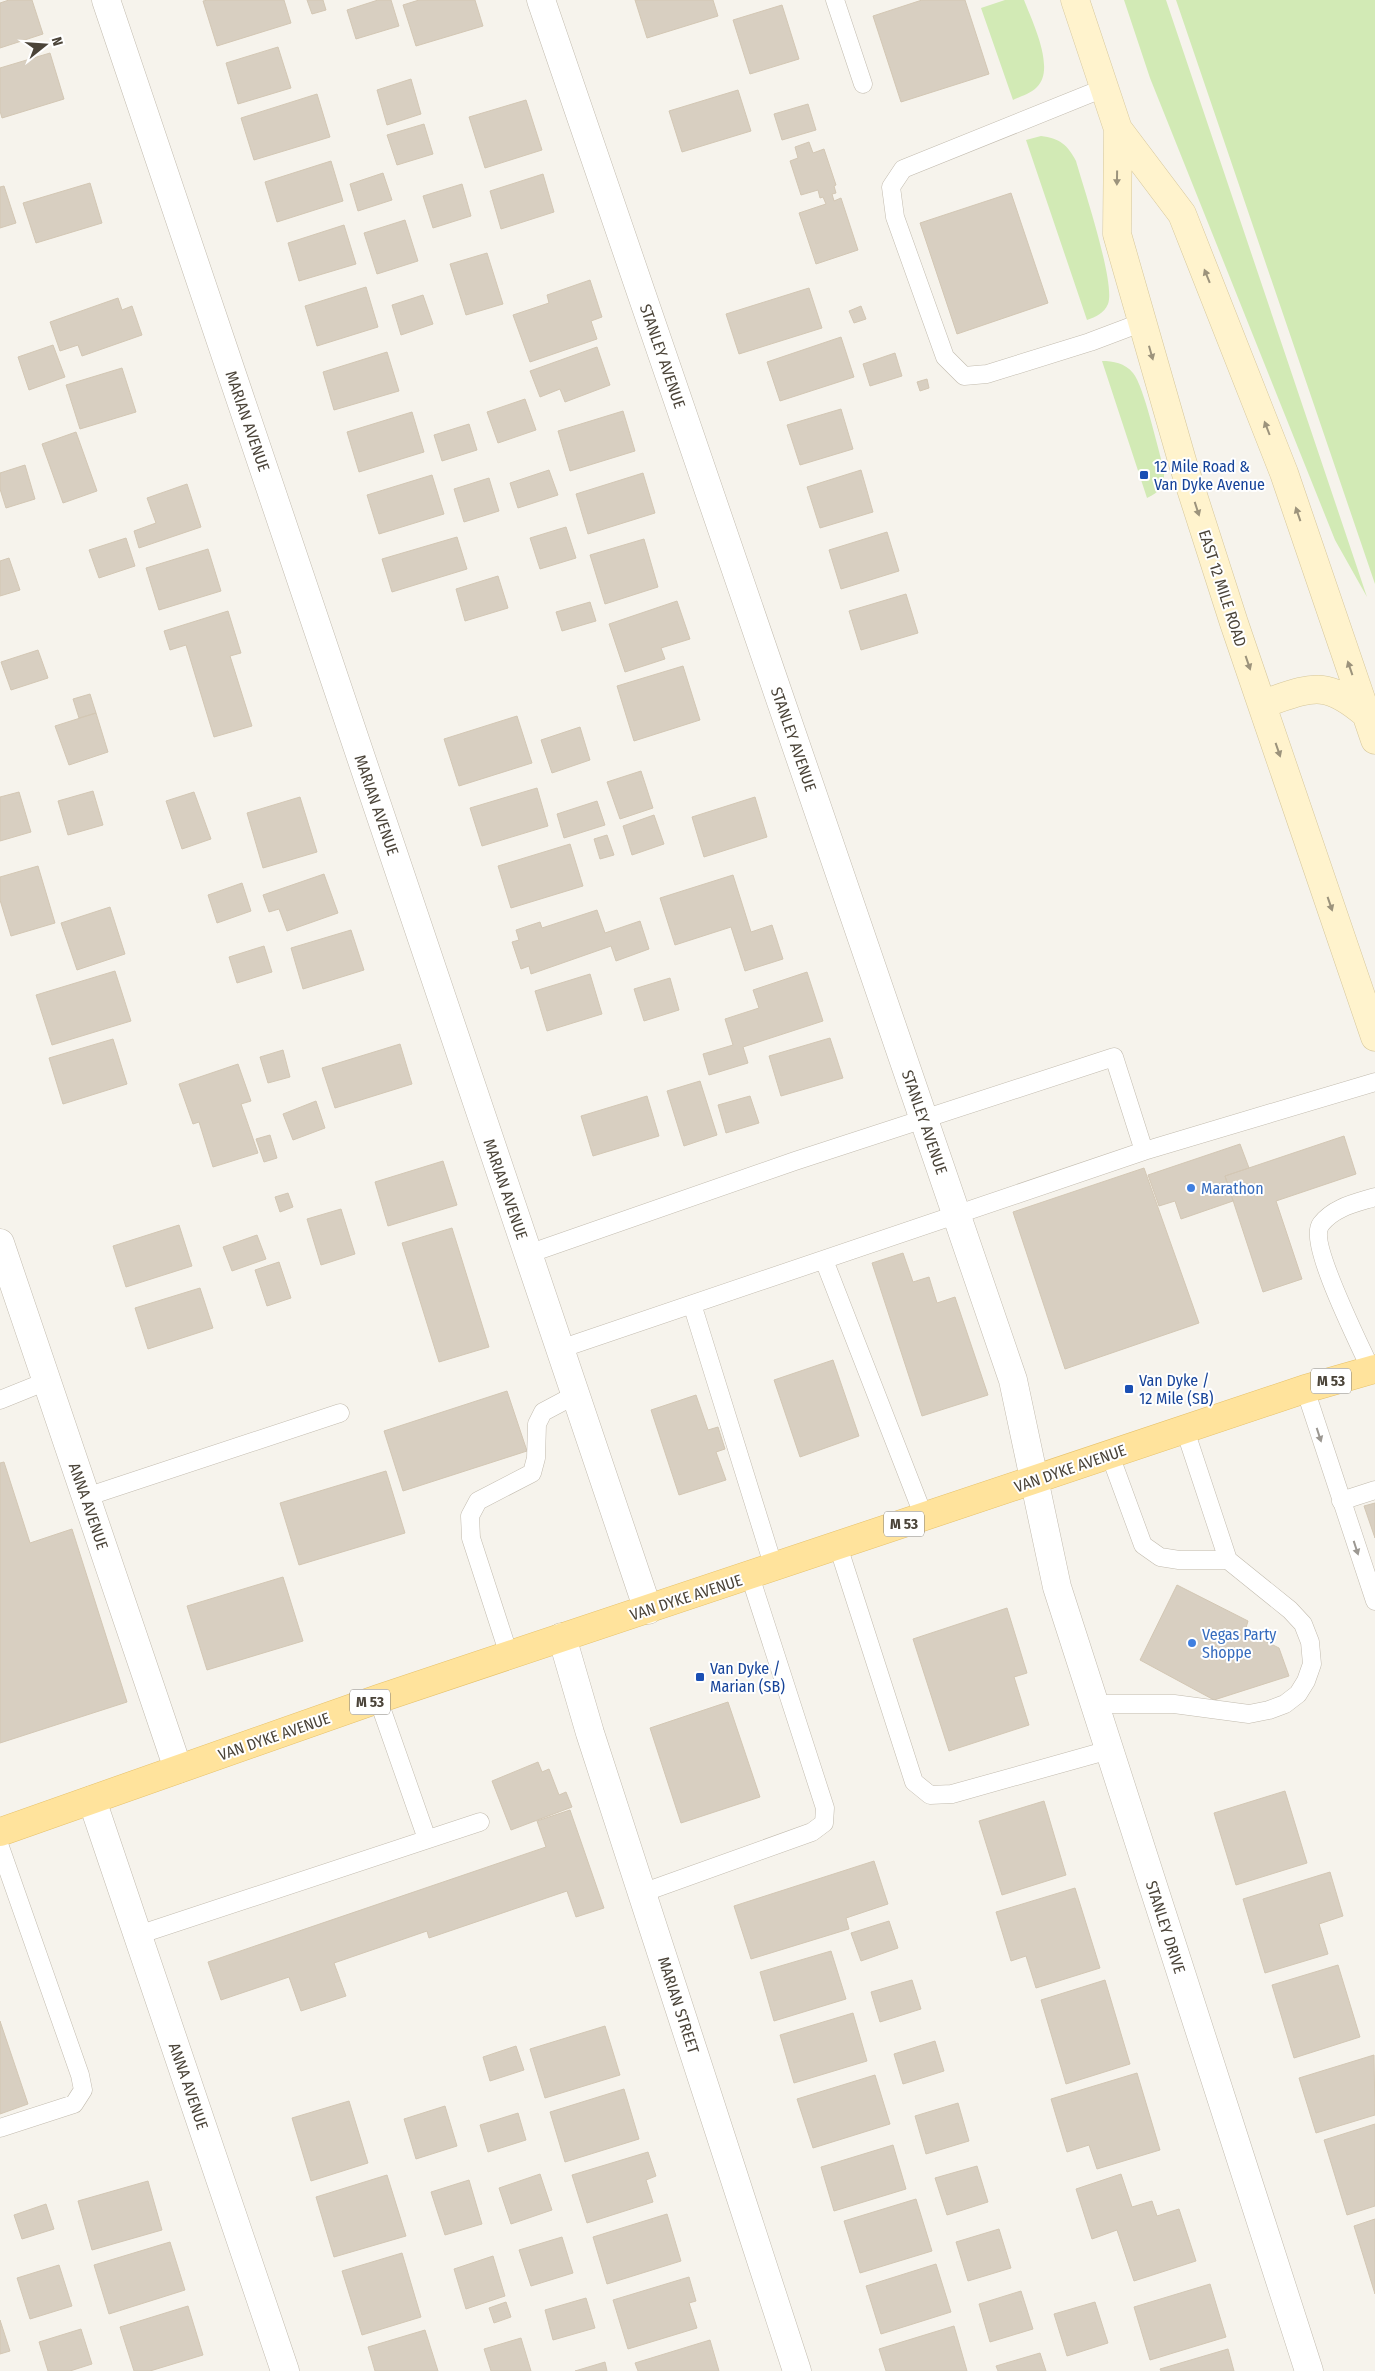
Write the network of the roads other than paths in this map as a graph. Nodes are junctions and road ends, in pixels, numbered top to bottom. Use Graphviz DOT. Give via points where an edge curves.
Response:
graph roads {
  1 [pos="106,0"];
  2 [pos="541,0"];
  3 [pos="835,0"];
  4 [pos="1075,0"];
  5 [pos="863,84"];
  6 [pos="1104,88"];
  7 [pos="1118,129"];
  8 [pos="1143,322"];
  9 [pos="1262,704"];
  10 [pos="1366,714"];
  11 [pos="1375,740"];
  12 [pos="1375,1037"];
  13 [pos="1375,1082"];
  14 [pos="924,1120"];
  15 [pos="1144,1151"];
  16 [pos="1375,1197"];
  17 [pos="956,1215"];
  18 [pos="0,1242"];
  19 [pos="528,1254"];
  20 [pos="824,1260"];
  21 [pos="692,1304"];
  22 [pos="560,1349"];
  23 [pos="1373,1370"];
  24 [pos="47,1381"];
  25 [pos="1305,1389"];
  26 [pos="575,1395"];
  27 [pos="0,1400"];
  28 [pos="340,1414"];
  29 [pos="1185,1430"];
  30 [pos="1110,1455"];
  31 [pos="1035,1481"];
  32 [pos="1375,1490"];
  33 [pos="86,1497"];
  34 [pos="1341,1501"];
  35 [pos="924,1517"];
  36 [pos="838,1546"];
  37 [pos="1228,1560"];
  38 [pos="762,1572"];
  39 [pos="1375,1601"];
  40 [pos="648,1610"];
  41 [pos="562,1637"];
  42 [pos="509,1655"];
  43 [pos="378,1699"];
  44 [pos="1095,1704"];
  45 [pos="1109,1750"];
  46 [pos="178,1769"];
  47 [pos="92,1800"];
  48 [pos="480,1822"];
  49 [pos="0,1832"];
  50 [pos="427,1839"];
  51 [pos="0,1847"];
  52 [pos="642,1892"];
  53 [pos="138,1935"];
  54 [pos="0,2128"];
  55 [pos="285,2371"];
  56 [pos="797,2371"];
  57 [pos="1309,2371"];
  1 -- 19 [label="street, MARIAN AVENUE"];
  2 -- 14 [label="street, STANLEY AVENUE"];
  3 -- 5 [label="lane"];
  4 -- 6 [label="main road, EAST 12 MILE ROAD"];
  6 -- 7 [label="main road, EAST 12 MILE ROAD"];
  6 -- 8 [label="lane" via="902,169 891,188 895,217 945,357 964,376 987,374"];
  7 -- 8 [label="main road, EAST 12 MILE ROAD, one-way" via="1117,234"];
  10 -- 7 [label="main road, EAST 12 MILE ROAD, one-way" via="1284,473 1182,214"];
  8 -- 9 [label="main road, EAST 12 MILE ROAD, one-way" via="1183,464"];
  9 -- 10 [label="main road" via="1309,689 1330,690 1347,698"];
  9 -- 12 [label="main road, EAST 12 MILE ROAD, one-way"];
  10 -- 11 [label="main road, EAST 12 MILE ROAD"];
  13 -- 15 [label="lane"];
  14 -- 15 [label="lane" via="1114,1057"];
  14 -- 17 [label="street, STANLEY AVENUE"];
  14 -- 19 [label="lane" via="795,1161"];
  15 -- 17 [label="lane"];
  16 -- 23 [label="lane" via="1344,1206 1331,1214 1319,1225 1317,1237 1329,1278"];
  17 -- 20 [label="lane"];
  17 -- 31 [label="street, STANLEY AVENUE" via="1013,1380"];
  18 -- 24 [label="street, ANNA AVENUE"];
  19 -- 22 [label="street, MARIAN AVENUE"];
  20 -- 21 [label="lane"];
  20 -- 35 [label="lane"];
  21 -- 22 [label="lane"];
  21 -- 38 [label="lane"];
  22 -- 26 [label="street, MARIAN AVENUE"];
  23 -- 25 [label="main road, VAN DYKE AVENUE / M 53"];
  24 -- 27 [label="lane"];
  24 -- 33 [label="street, ANNA AVENUE"];
  25 -- 29 [label="main road, VAN DYKE AVENUE / M 53"];
  25 -- 34 [label="lane, one-way"];
  26 -- 40 [label="street, MARIAN AVENUE"];
  26 -- 42 [label="lane" via="543,1412 537,1424 532,1473 478,1501 470,1516 471,1538"];
  28 -- 33 [label="lane"];
  29 -- 30 [label="main road, VAN DYKE AVENUE / M 53"];
  29 -- 37 [label="lane"];
  30 -- 31 [label="main road, VAN DYKE AVENUE / M 53"];
  30 -- 37 [label="lane" via="1143,1545 1160,1557"];
  31 -- 35 [label="main road, VAN DYKE AVENUE / M 53"];
  31 -- 44 [label="street, STANLEY DRIVE" via="1057,1587"];
  32 -- 34 [label="lane"];
  33 -- 46 [label="street, ANNA AVENUE"];
  34 -- 39 [label="lane, one-way"];
  35 -- 36 [label="main road, VAN DYKE AVENUE / M 53"];
  36 -- 38 [label="main road, VAN DYKE AVENUE / M 53"];
  36 -- 45 [label="lane" via="914,1782 930,1795 952,1794"];
  37 -- 44 [label="lane" via="1303,1624 1310,1642 1312,1664 1298,1694 1285,1704 1248,1714 1174,1704"];
  38 -- 40 [label="main road, VAN DYKE AVENUE / M 53"];
  38 -- 52 [label="lane" via="825,1808 824,1823 812,1832"];
  40 -- 41 [label="main road, VAN DYKE AVENUE / M 53"];
  41 -- 42 [label="main road, VAN DYKE AVENUE / M 53"];
  41 -- 52 [label="street, MARIAN STREET"];
  42 -- 43 [label="main road, VAN DYKE AVENUE / M 53"];
  43 -- 46 [label="main road, VAN DYKE AVENUE / M 53"];
  43 -- 50 [label="lane"];
  44 -- 45 [label="street, STANLEY DRIVE"];
  45 -- 57 [label="street, STANLEY DRIVE"];
  46 -- 47 [label="main road, VAN DYKE AVENUE / M 53"];
  47 -- 49 [label="main road, VAN DYKE AVENUE / M 53"];
  47 -- 53 [label="street, ANNA AVENUE"];
  48 -- 50 [label="lane"];
  50 -- 53 [label="lane"];
  51 -- 54 [label="lane" via="83,2090 74,2104"];
  52 -- 56 [label="street, MARIAN STREET"];
  53 -- 55 [label="street, ANNA AVENUE"];
}
